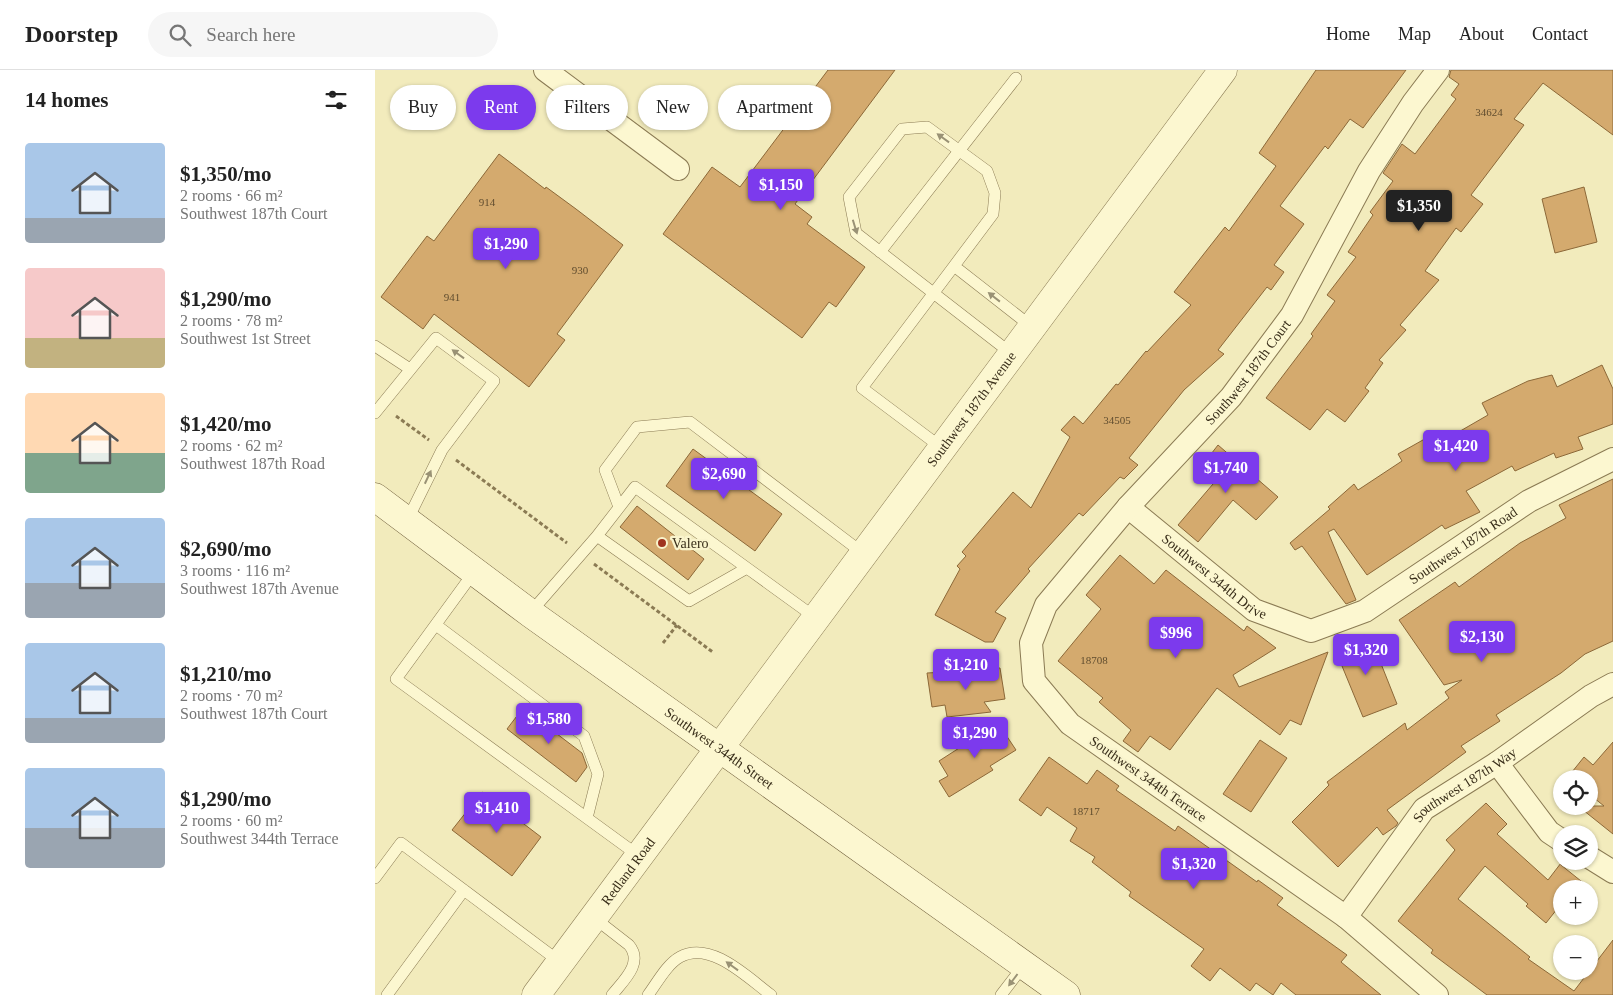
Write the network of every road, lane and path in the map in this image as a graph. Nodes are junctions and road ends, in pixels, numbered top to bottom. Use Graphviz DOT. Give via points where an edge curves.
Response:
graph roads {
  1 [pos="545,70"];
  2 [pos="1223,70"];
  3 [pos="1438,70"];
  4 [pos="1015,78"];
  5 [pos="960,151"];
  6 [pos="678,169"];
  7 [pos="881,252"];
  8 [pos="954,266"];
  9 [pos="933,292"];
  10 [pos="1032,327"];
  11 [pos="375,346"];
  12 [pos="1012,354"];
  13 [pos="410,369"];
  14 [pos="378,409"];
  15 [pos="942,448"];
  16 [pos="442,450"];
  17 [pos="1613,459"];
  18 [pos="375,497"];
  19 [pos="619,507"];
  20 [pos="1128,507"];
  21 [pos="407,521"];
  22 [pos="597,536"];
  23 [pos="581,554"];
  24 [pos="864,554"];
  25 [pos="747,568"];
  26 [pos="475,572"];
  27 [pos="530,613"];
  28 [pos="816,618"];
  29 [pos="436,625"];
  30 [pos="677,625"];
  31 [pos="1311,631"];
  32 [pos="663,643"];
  33 [pos="714,653"];
  34 [pos="1034,681"];
  35 [pos="1613,684"];
  36 [pos="719,748"];
  37 [pos="1497,763"];
  38 [pos="587,818"];
  39 [pos="1553,835"];
  40 [pos="639,856"];
  41 [pos="1598,863"];
  42 [pos="1613,872"];
  43 [pos="375,878"];
  44 [pos="464,890"];
  45 [pos="593,917"];
  46 [pos="1347,917"];
  47 [pos="560,962"];
  48 [pos="1024,965"];
  49 [pos="387,995"];
  50 [pos="535,995"];
  51 [pos="612,995"];
  52 [pos="648,995"];
  53 [pos="771,995"];
  54 [pos="1001,995"];
  55 [pos="1066,995"];
  56 [pos="1437,995"];
  1 -- 6 [label="street"];
  2 -- 10 [label="street, Southwest 187th Avenue"];
  3 -- 20 [label="street, Southwest 187th Court" via="1369,171 1292,315 1231,396"];
  4 -- 5 [label="lane"];
  5 -- 7 [label="lane"];
  5 -- 7 [label="lane, one-way" via="927,126 901,129 849,197 856,234"];
  5 -- 8 [label="lane" via="987,171 995,193 993,214"];
  7 -- 9 [label="lane"];
  8 -- 9 [label="lane"];
  10 -- 8 [label="lane, one-way"];
  9 -- 12 [label="lane"];
  9 -- 15 [label="lane" via="862,388"];
  10 -- 12 [label="street, Southwest 187th Avenue"];
  11 -- 13 [label="lane"];
  12 -- 15 [label="street, Southwest 187th Avenue"];
  13 -- 14 [label="lane"];
  16 -- 13 [label="lane, one-way" via="494,380 436,338"];
  14 -- 16 [label="path"];
  15 -- 24 [label="street, Southwest 187th Avenue"];
  21 -- 16 [label="lane, one-way"];
  16 -- 23 [label="path"];
  17 -- 31 [label="street, Southwest 187th Road" via="1529,501 1365,610"];
  18 -- 21 [label="street, Southwest 344th Street"];
  19 -- 22 [label="lane"];
  19 -- 24 [label="lane" via="605,470 637,426 690,422"];
  19 -- 25 [label="lane" via="635,487"];
  20 -- 31 [label="street, Southwest 344th Drive" via="1254,610"];
  20 -- 34 [label="street, Southwest 187th Court" via="1045,605 1031,643"];
  21 -- 26 [label="street, Southwest 344th Street"];
  22 -- 23 [label="lane"];
  22 -- 25 [label="lane" via="689,601"];
  23 -- 27 [label="lane"];
  23 -- 30 [label="path"];
  24 -- 28 [label="street, Southwest 187th Avenue"];
  25 -- 28 [label="lane"];
  26 -- 27 [label="street, Southwest 344th Street"];
  26 -- 29 [label="lane"];
  27 -- 36 [label="street, Southwest 344th Street"];
  28 -- 36 [label="street, Southwest 187th Avenue"];
  29 -- 38 [label="lane" via="584,736 598,774"];
  29 -- 38 [label="lane" via="396,679"];
  30 -- 32 [label="path"];
  30 -- 33 [label="path"];
  34 -- 46 [label="street, Southwest 344th Terrace" via="1070,724"];
  35 -- 37 [label="street, Southwest 187th Way"];
  36 -- 40 [label="street, Redland Road"];
  36 -- 48 [label="street, Southwest 344th Street"];
  37 -- 39 [label="street"];
  37 -- 46 [label="street, Southwest 187th Way" via="1424,808"];
  38 -- 40 [label="lane"];
  40 -- 45 [label="street, Redland Road"];
  41 -- 42 [label="street"];
  43 -- 44 [label="lane" via="401,843"];
  44 -- 47 [label="lane"];
  44 -- 49 [label="lane"];
  45 -- 47 [label="street, Redland Road"];
  45 -- 51 [label="lane" via="634,950 632,968"];
  46 -- 56 [label="street, Southwest 344th Terrace"];
  47 -- 50 [label="street, Redland Road"];
  48 -- 54 [label="lane, one-way"];
  48 -- 55 [label="street, Southwest 344th Street"];
  53 -- 52 [label="lane, one-way" via="726,961 703,952 680,957"];
}
